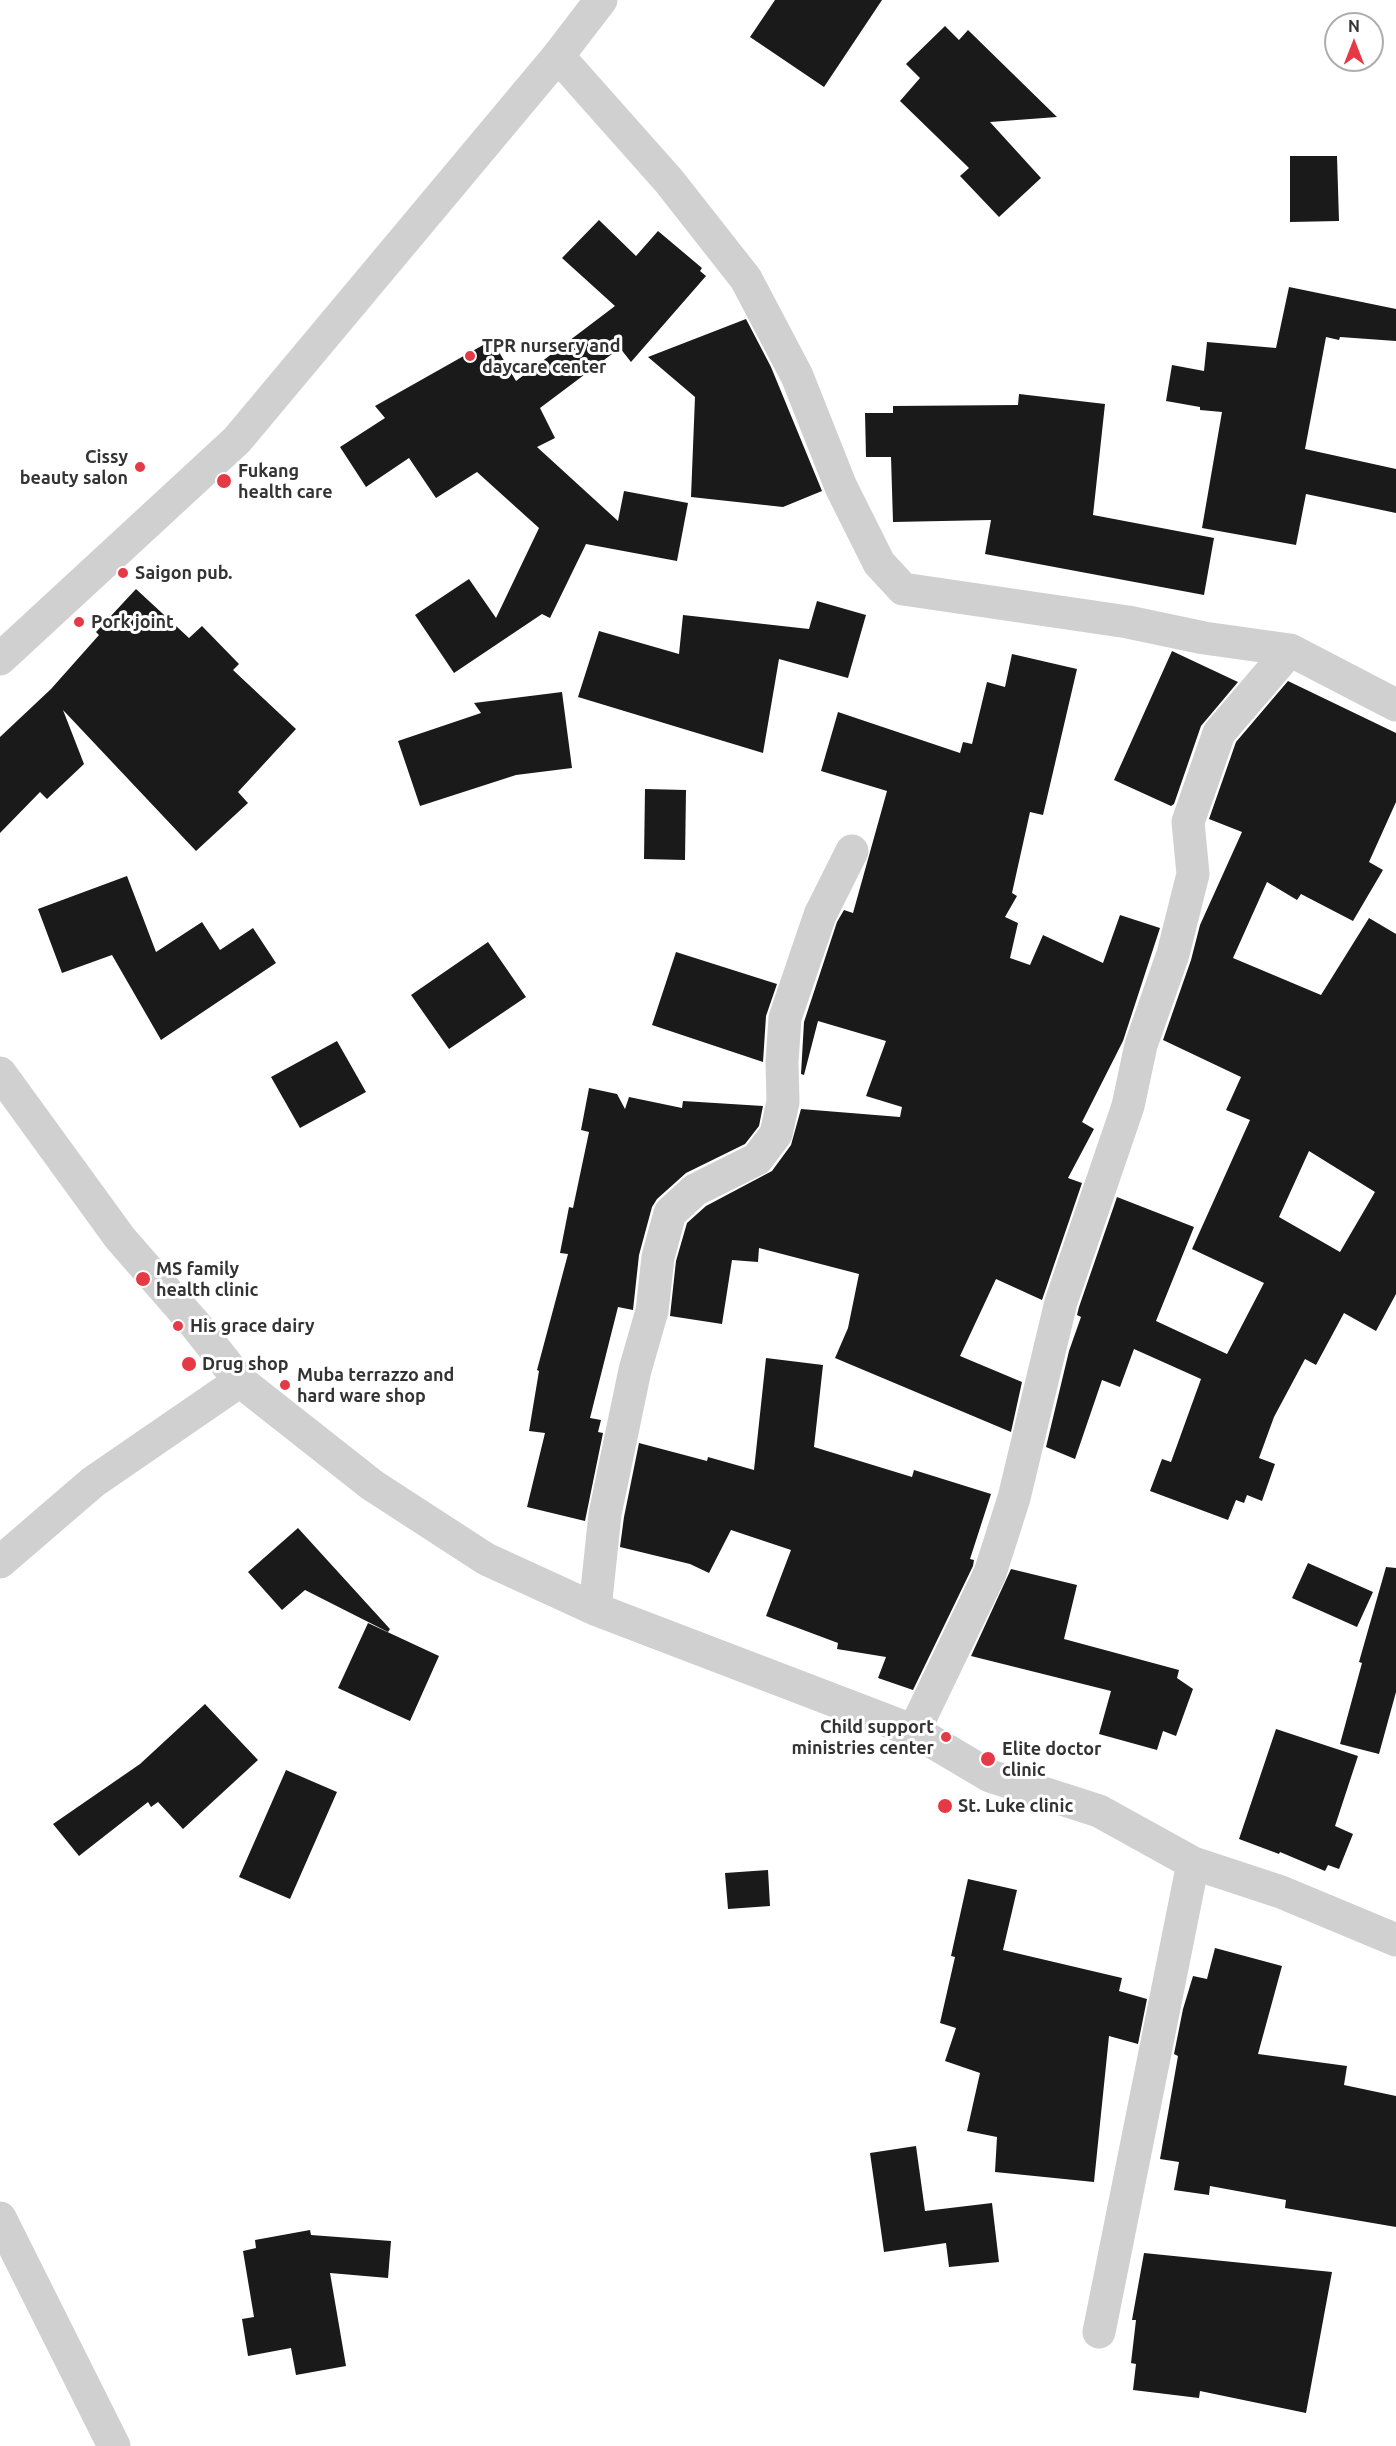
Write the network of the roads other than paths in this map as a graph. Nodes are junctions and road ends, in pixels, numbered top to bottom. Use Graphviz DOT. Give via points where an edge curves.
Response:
graph roads {
  1 [pos="601,0"];
  2 [pos="558,56"];
  3 [pos="1290,650"];
  4 [pos="0,659"];
  5 [pos="1396,705"];
  6 [pos="852,851"];
  7 [pos="0,1073"];
  8 [pos="240,1381"];
  9 [pos="0,1562"];
  10 [pos="595,1609"];
  11 [pos="914,1731"];
  12 [pos="1193,1863"];
  13 [pos="1396,1940"];
  14 [pos="0,2218"];
  15 [pos="1100,2332"];
  16 [pos="114,2446"];
  1 -- 2 [label="street"];
  2 -- 3 [label="street" via="669,181 746,279 797,376 841,487 879,563 903,589"];
  2 -- 4 [label="street" via="237,440"];
  3 -- 5 [label="street"];
  3 -- 11 [label="street" via="1219,733 1188,822 1193,874 1173,954 1141,1045 1128,1107 1061,1302 1014,1498 990,1573"];
  6 -- 10 [label="street" via="820,915 785,1018 783,1102 776,1134 758,1159 695,1190 670,1213 658,1257 652,1311 635,1370 605,1514"];
  7 -- 8 [label="street" via="120,1238"];
  8 -- 9 [label="street" via="93,1482"];
  8 -- 10 [label="street" via="372,1485 486,1559"];
  10 -- 11 [label="street"];
  11 -- 12 [label="street" via="990,1776 1100,1811"];
  12 -- 13 [label="street" via="1281,1893"];
  12 -- 15 [label="street"];
  14 -- 16 [label="street"];
}
